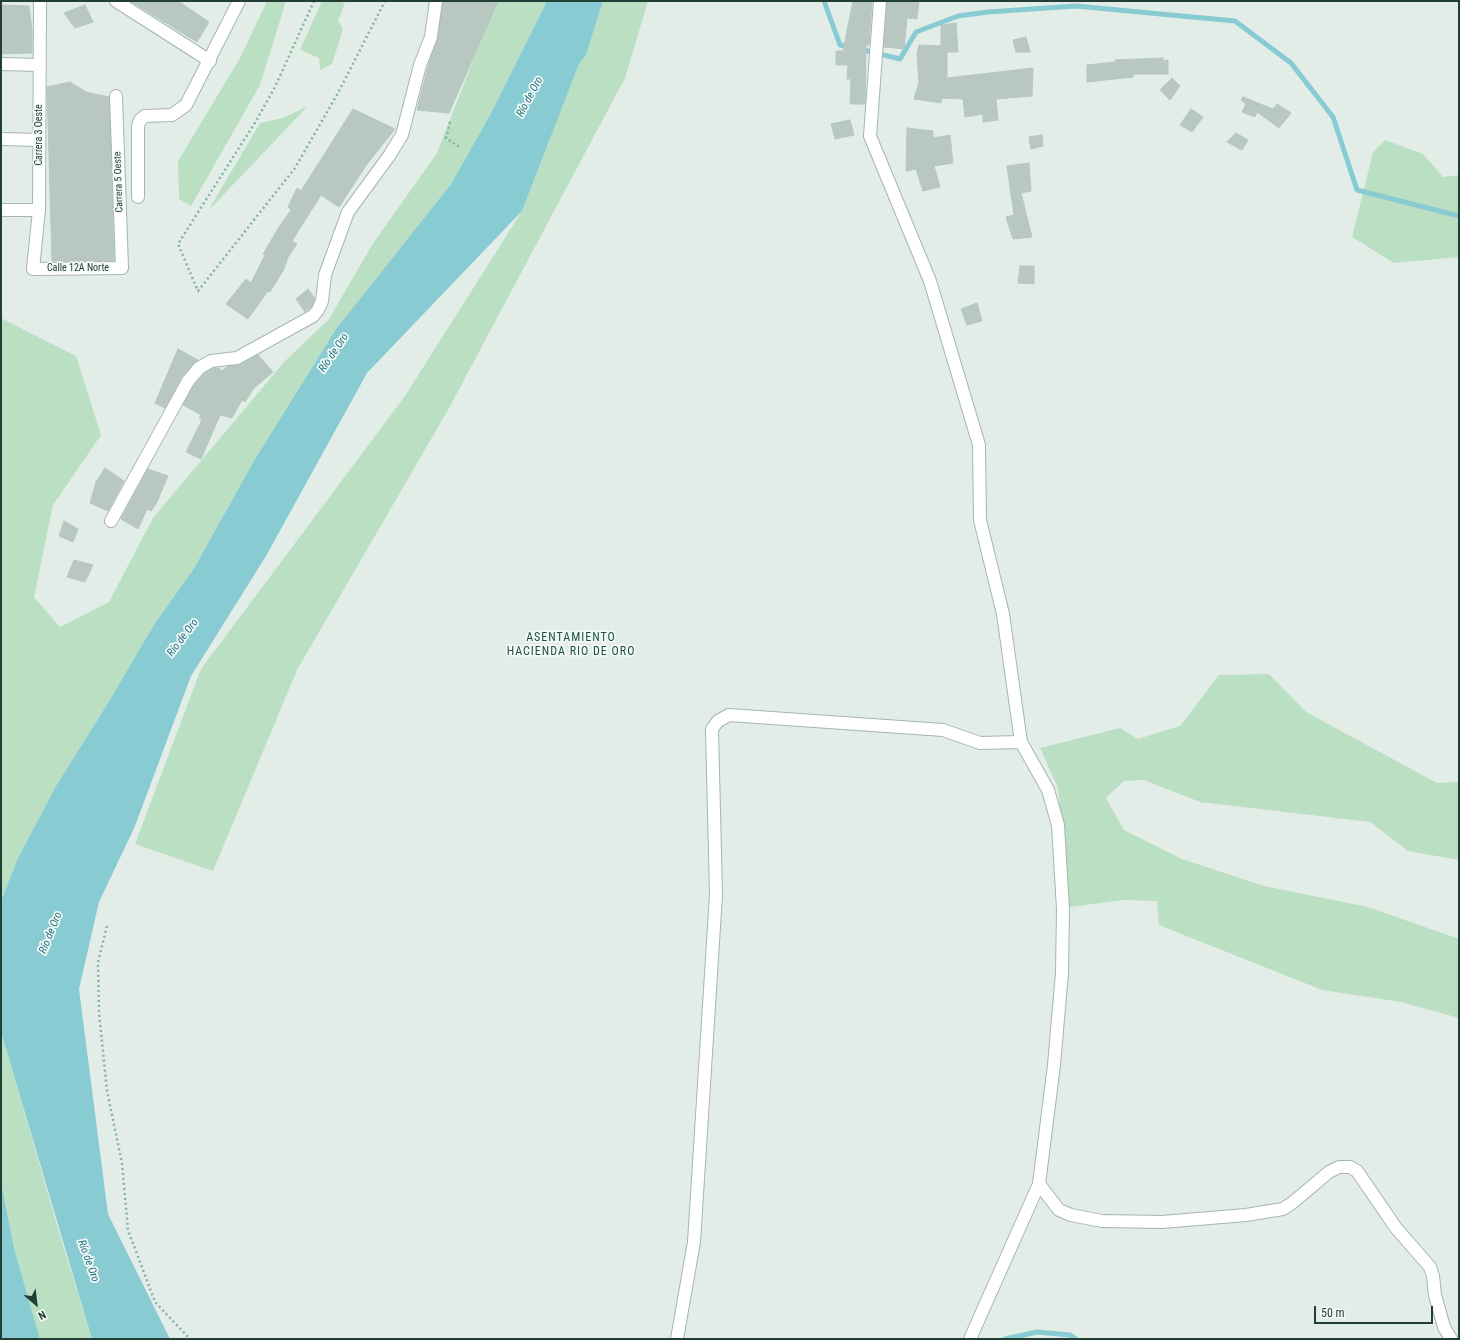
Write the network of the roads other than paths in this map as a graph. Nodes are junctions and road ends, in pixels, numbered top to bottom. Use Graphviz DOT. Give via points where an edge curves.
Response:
graph roads {
  1 [pos="40,1"];
  2 [pos="116,1"];
  3 [pos="239,1"];
  4 [pos="436,1"];
  5 [pos="880,1"];
  6 [pos="210,61"];
  7 [pos="1,64"];
  8 [pos="40,65"];
  9 [pos="116,96"];
  10 [pos="1,139"];
  11 [pos="39,140"];
  12 [pos="138,197"];
  13 [pos="1,210"];
  14 [pos="39,210"];
  15 [pos="122,268"];
  16 [pos="33,269"];
  17 [pos="111,521"];
  18 [pos="1020,742"];
  19 [pos="1039,1184"];
  20 [pos="677,1339"];
  21 [pos="970,1339"];
  22 [pos="1451,1339"];
  1 -- 8 [label="street, Carrera 3 Oeste"];
  2 -- 6 [label="street"];
  3 -- 6 [label="street"];
  4 -- 17 [label="street" via="431,37 420,64 402,135 348,212 325,275 322,301 318,310 313,316 237,358 211,361 198,368 188,381"];
  5 -- 18 [label="street" via="870,136 930,281 979,448 980,520 1003,614"];
  6 -- 12 [label="street" via="186,105 172,115 145,116 140,120"];
  7 -- 8 [label="street"];
  8 -- 11 [label="street, Carrera 3 Oeste"];
  9 -- 15 [label="street, Carrera 5 Oeste"];
  10 -- 11 [label="street"];
  11 -- 14 [label="street, Carrera 3 Oeste"];
  13 -- 14 [label="street"];
  14 -- 16 [label="street, Carrera 3 Oeste"];
  15 -- 16 [label="street, Calle 12A Norte"];
  18 -- 19 [label="street" via="1048,790 1058,825 1061,864 1062,973 1054,1065"];
  18 -- 20 [label="street" via="980,743 943,730 730,714 718,721 712,729 716,895 694,1242"];
  19 -- 21 [label="street"];
  19 -- 22 [label="street" via="1059,1210 1071,1215 1102,1221 1162,1222 1246,1215 1283,1209 1329,1172 1339,1167 1350,1167 1357,1171 1396,1228 1430,1267 1444,1327"];
}
